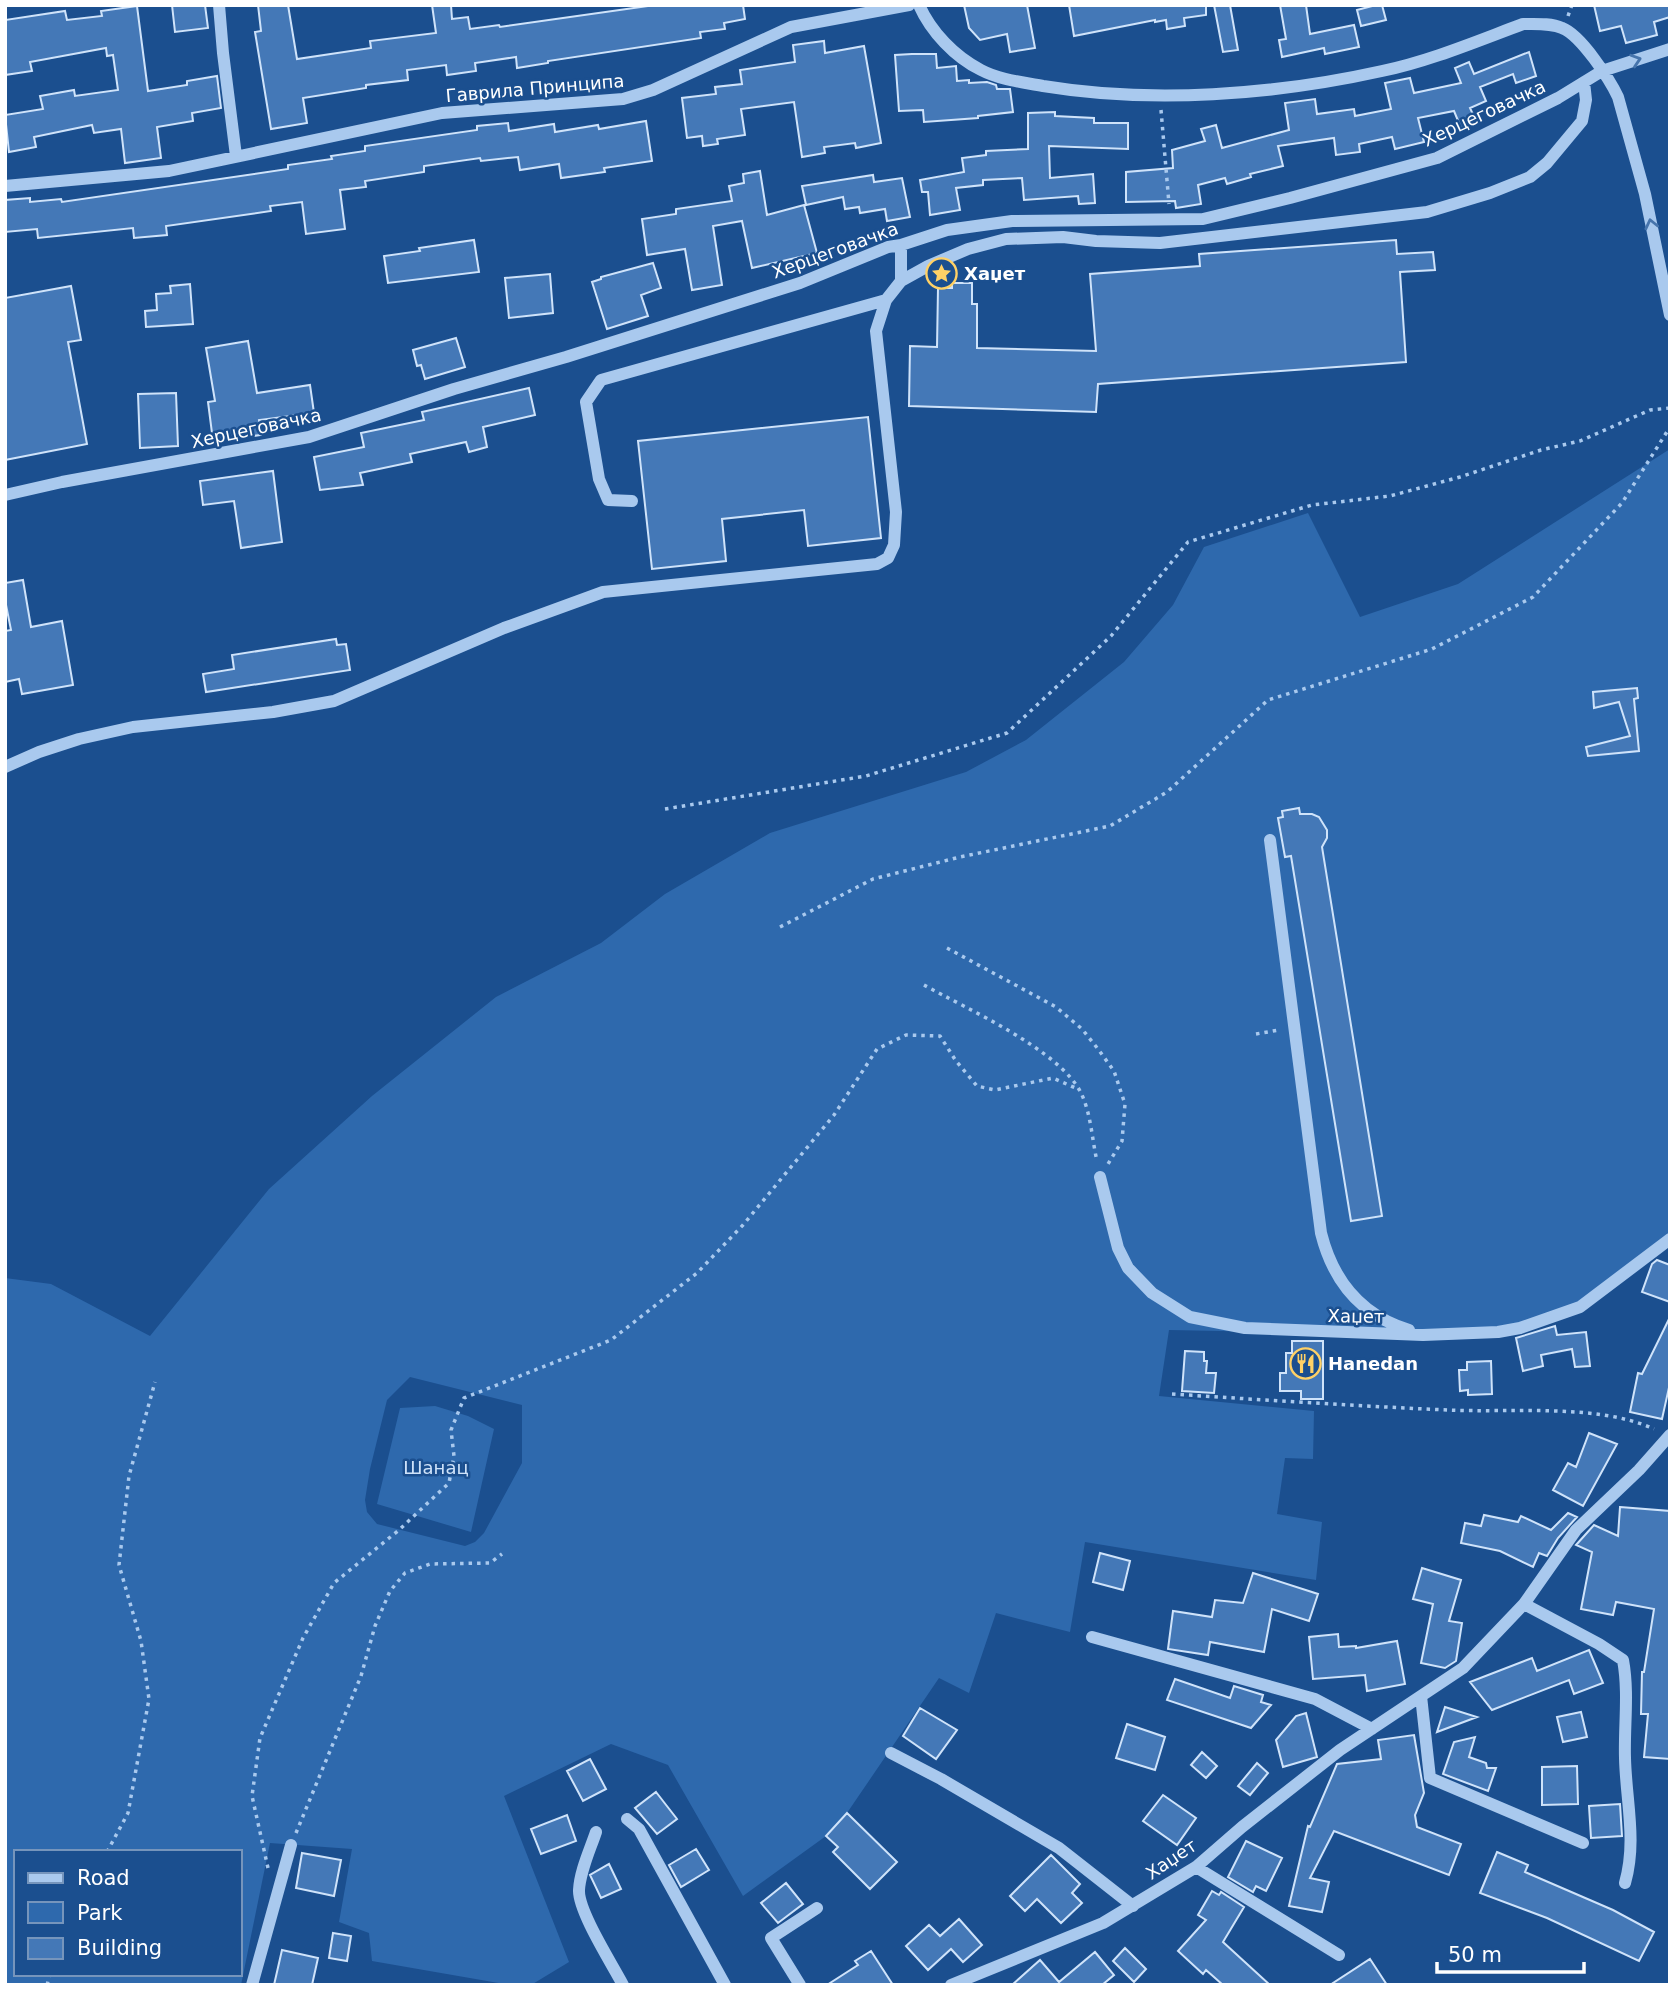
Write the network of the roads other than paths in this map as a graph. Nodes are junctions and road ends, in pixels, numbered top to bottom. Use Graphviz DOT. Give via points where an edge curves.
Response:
graph roads {
  1 [pos="219,5"];
  2 [pos="909,5"];
  3 [pos="919,5"];
  4 [pos="1670,49"];
  5 [pos="1602,71"];
  6 [pos="1584,82"];
  7 [pos="236,156"];
  8 [pos="5,186"];
  9 [pos="901,245"];
  10 [pos="901,281"];
  11 [pos="886,300"];
  12 [pos="1670,315"];
  13 [pos="5,495"];
  14 [pos="632,501"];
  15 [pos="5,767"];
  16 [pos="1270,840"];
  17 [pos="1100,1177"];
  18 [pos="1670,1239"];
  19 [pos="1423,1335"];
  20 [pos="1669,1435"];
  21 [pos="1524,1604"];
  22 [pos="1092,1637"];
  23 [pos="1421,1696"];
  24 [pos="1372,1729"];
  25 [pos="891,1753"];
  26 [pos="627,1819"];
  27 [pos="596,1832"];
  28 [pos="1583,1843"];
  29 [pos="291,1844"];
  30 [pos="1196,1867"];
  31 [pos="1625,1883"];
  32 [pos="1133,1906"];
  33 [pos="817,1908"];
  34 [pos="1339,1955"];
  35 [pos="252,1985"];
  36 [pos="623,1985"];
  37 [pos="725,1985"];
  38 [pos="800,1985"];
  39 [pos="951,1985"];
  1 -- 7 [label="street"];
  2 -- 7 [label="street, Гаврила Принципа" via="791,27 653,90 623,99 442,113"];
  3 -- 5 [label="street" via="936,33 980,70 1020,82 1109,94 1250,90 1384,71 1523,24 1564,28"];
  5 -- 4 [label="street, Херцеговачка, one-way"];
  5 -- 6 [label="street, Херцеговачка"];
  12 -- 5 [label="street, one-way" via="1626,122"];
  6 -- 9 [label="street, Херцеговачка" via="1437,158 1203,219 1012,220 947,230"];
  6 -- 10 [label="street" via="1582,121 1547,163 1530,177 1427,212 1160,243 1006,239 968,249"];
  7 -- 8 [label="street, Гаврила Принципа" via="169,171"];
  9 -- 10 [label="street"];
  9 -- 13 [label="street, Херцеговачка" via="800,283 309,437"];
  10 -- 11 [label="street"];
  11 -- 14 [label="street" via="601,380 586,402 599,479 608,500"];
  11 -- 15 [label="street" via="876,331 896,512 894,545 888,558 877,564 603,592 504,628 334,701 133,727 79,738"];
  16 -- 19 [label="street" via="1326,1254 1336,1276 1360,1303 1386,1321"];
  17 -- 19 [label="street, Хаџет" via="1118,1248 1128,1268 1152,1293 1190,1317 1245,1328"];
  18 -- 19 [label="street, Хаџет" via="1580,1307 1498,1332"];
  20 -- 21 [label="street, Хаџет" via="1576,1530"];
  21 -- 23 [label="street, Хаџет" via="1463,1668"];
  21 -- 31 [label="street" via="1623,1660 1632,1831"];
  22 -- 24 [label="street" via="1315,1699"];
  23 -- 24 [label="street, Хаџет"];
  23 -- 28 [label="street" via="1430,1778"];
  24 -- 30 [label="street, Хаџет" via="1287,1791"];
  25 -- 32 [label="street" via="1059,1847"];
  26 -- 37 [label="street" via="639,1829"];
  27 -- 36 [label="street" via="579,1894"];
  29 -- 35 [label="street"];
  30 -- 32 [label="street, Хаџет"];
  30 -- 34 [label="street"];
  32 -- 39 [label="street, Хаџет" via="1103,1923"];
  33 -- 38 [label="street" via="771,1938"];
}
